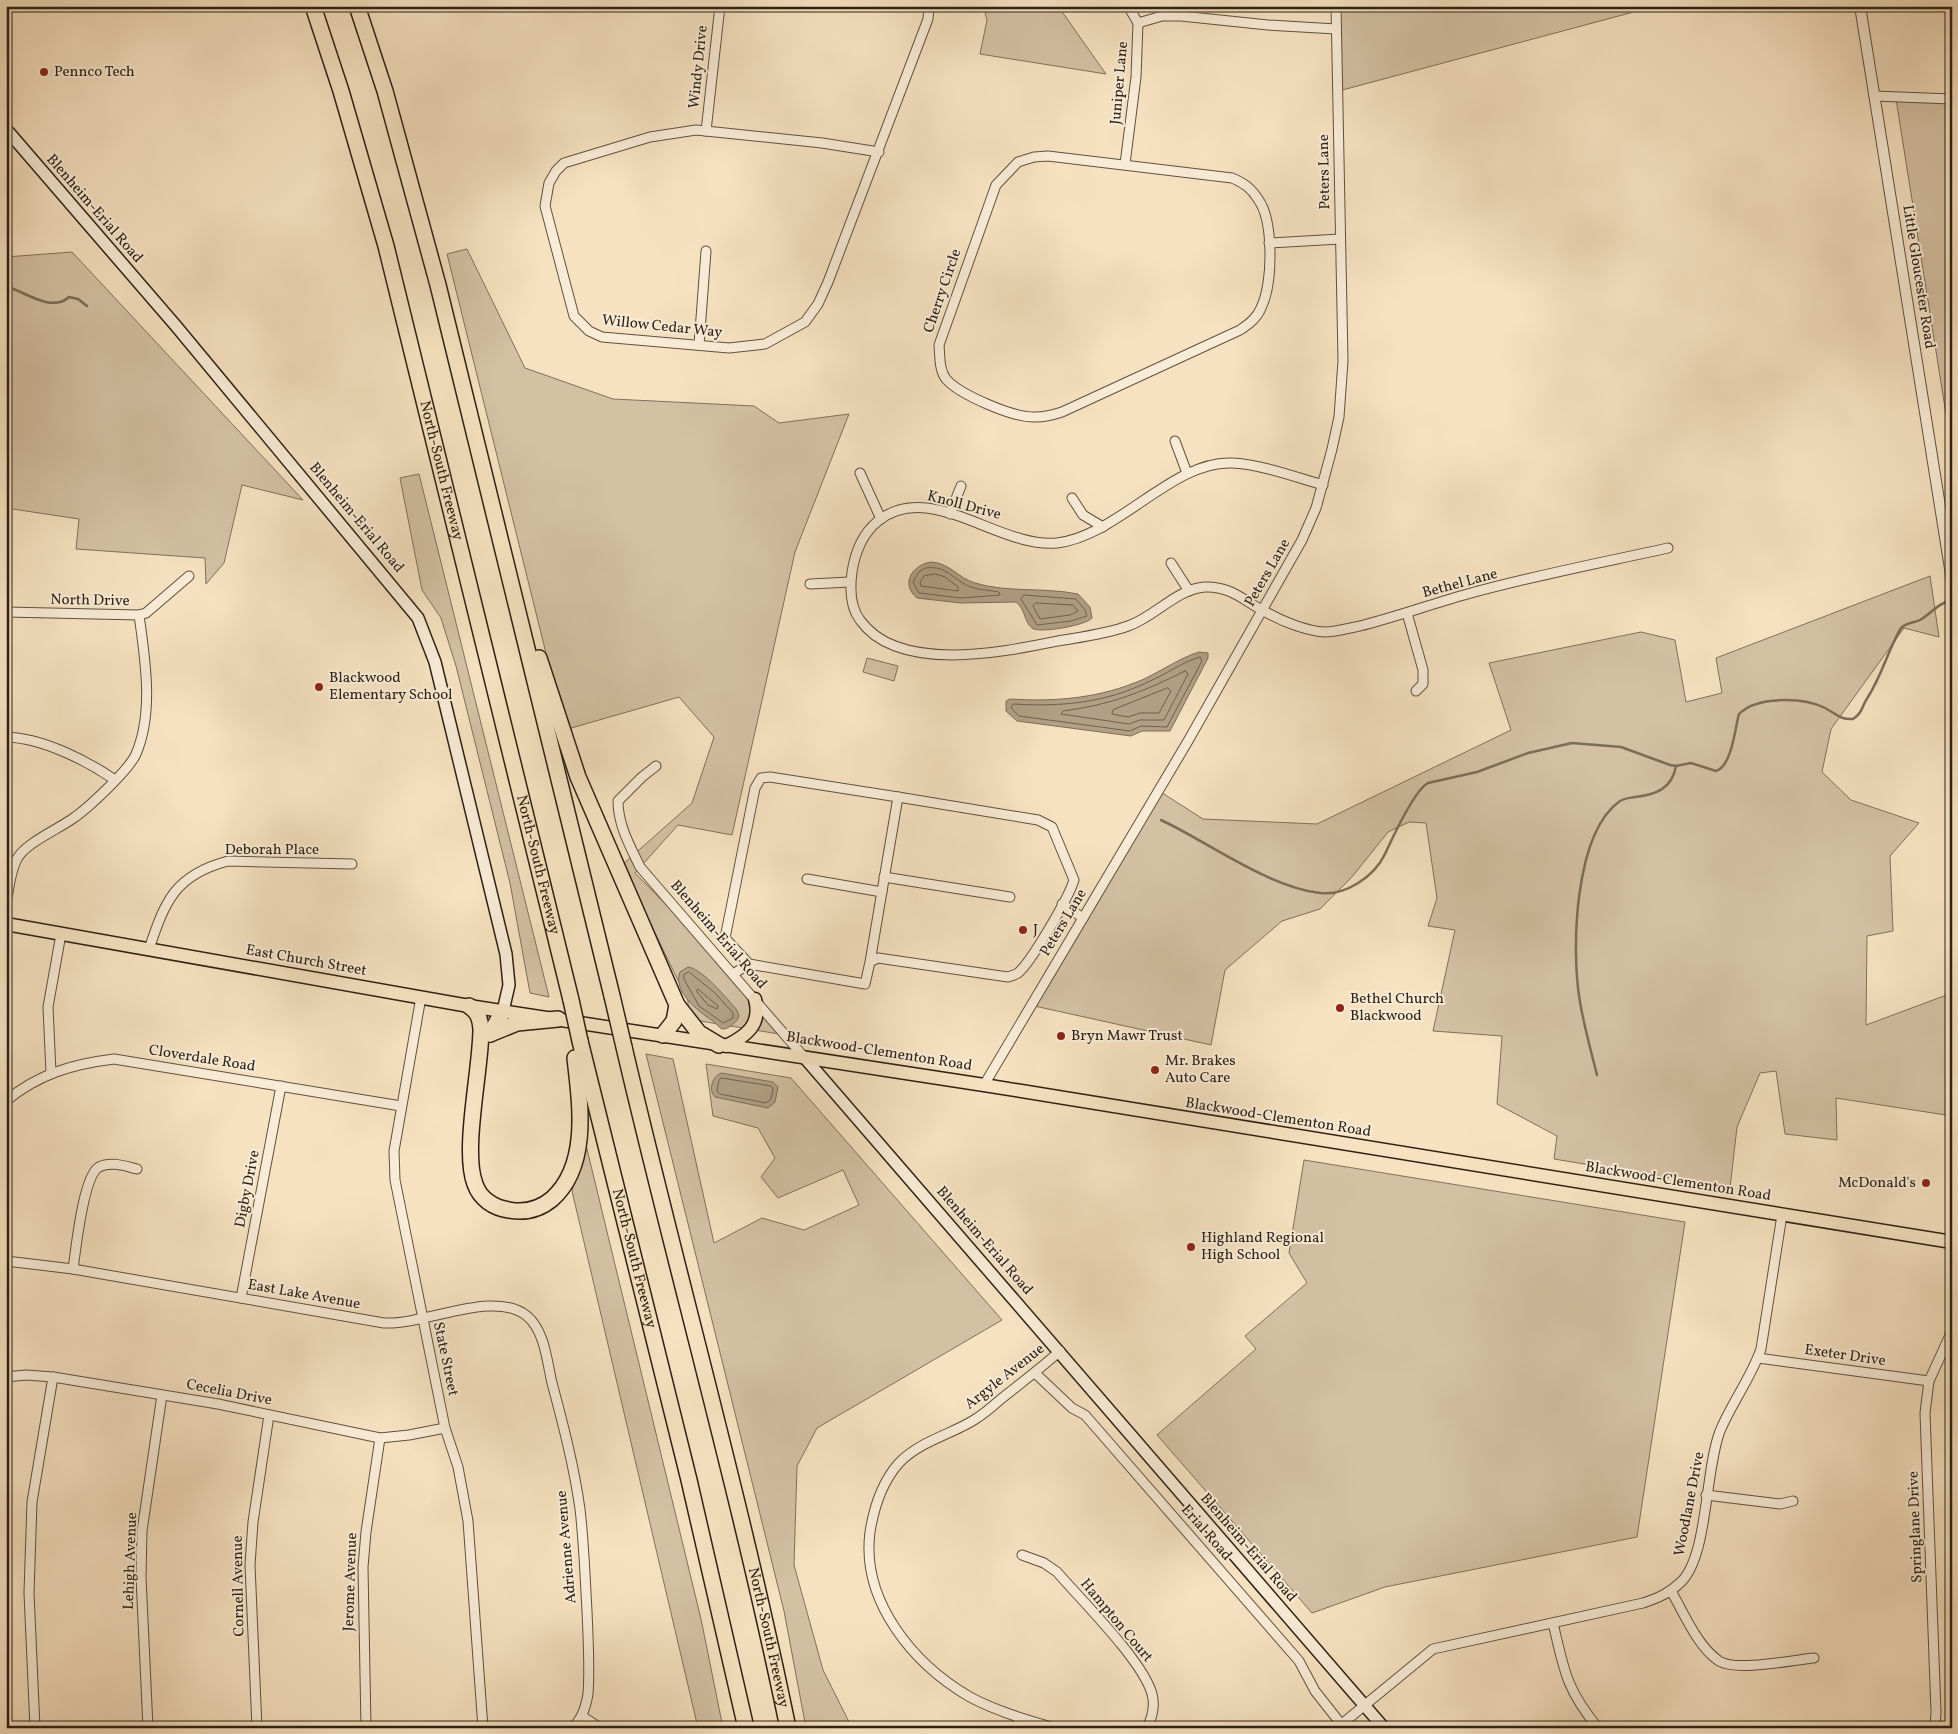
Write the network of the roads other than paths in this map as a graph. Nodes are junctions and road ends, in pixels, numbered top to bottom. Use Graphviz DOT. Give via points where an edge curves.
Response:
graph roads {
  1 [pos="313,6"];
  2 [pos="357,6"];
  3 [pos="720,6"];
  4 [pos="929,6"];
  5 [pos="1128,6"];
  6 [pos="1336,6"];
  7 [pos="1860,6"];
  8 [pos="1138,23"];
  9 [pos="1336,29"];
  10 [pos="1874,96"];
  11 [pos="1952,100"];
  12 [pos="6,129"];
  13 [pos="706,131"];
  14 [pos="879,152"];
  15 [pos="1125,164"];
  16 [pos="1340,239"];
  17 [pos="1269,243"];
  18 [pos="706,251"];
  19 [pos="699,345"];
  20 [pos="1175,441"];
  21 [pos="860,473"];
  22 [pos="1188,473"];
  23 [pos="1323,485"];
  24 [pos="961,486"];
  25 [pos="1072,498"];
  26 [pos="494,513"];
  27 [pos="950,514"];
  28 [pos="881,518"];
  29 [pos="1103,527"];
  30 [pos="1668,548"];
  31 [pos="1170,563"];
  32 [pos="189,576"];
  33 [pos="1952,581"];
  34 [pos="850,582"];
  35 [pos="810,584"];
  36 [pos="1189,591"];
  37 [pos="1262,611"];
  38 [pos="6,612"];
  39 [pos="1407,613"];
  40 [pos="138,615"];
  41 [pos="1416,692"];
  42 [pos="6,737"];
  43 [pos="656,766"];
  44 [pos="115,780"];
  45 [pos="898,797"];
  46 [pos="352,864"];
  47 [pos="884,877"];
  48 [pos="807,879"];
  49 [pos="882,892"];
  50 [pos="1010,897"];
  51 [pos="6,904"];
  52 [pos="1062,904"];
  53 [pos="1083,918"];
  54 [pos="6,924"];
  55 [pos="61,934"];
  56 [pos="725,938"];
  57 [pos="150,950"];
  58 [pos="712,950"];
  59 [pos="870,962"];
  60 [pos="749,964"];
  61 [pos="733,974"];
  62 [pos="421,998"];
  63 [pos="755,999"];
  64 [pos="677,1005"];
  65 [pos="468,1006"];
  66 [pos="503,1011"];
  67 [pos="558,1019"];
  68 [pos="600,1026"];
  69 [pos="490,1034"];
  70 [pos="663,1035"];
  71 [pos="576,1040"];
  72 [pos="722,1045"];
  73 [pos="480,1052"];
  74 [pos="804,1057"];
  75 [pos="52,1073"];
  76 [pos="984,1085"];
  77 [pos="281,1086"];
  78 [pos="6,1100"];
  79 [pos="401,1106"];
  80 [pos="137,1169"];
  81 [pos="1782,1215"];
  82 [pos="1952,1242"];
  83 [pos="6,1261"];
  84 [pos="73,1270"];
  85 [pos="241,1298"];
  86 [pos="422,1319"];
  87 [pos="1952,1331"];
  88 [pos="1060,1351"];
  89 [pos="1758,1358"];
  90 [pos="1035,1373"];
  91 [pos="6,1377"];
  92 [pos="53,1377"];
  93 [pos="551,1378"];
  94 [pos="1929,1382"];
  95 [pos="162,1395"];
  96 [pos="269,1415"];
  97 [pos="445,1428"];
  98 [pos="380,1438"];
  99 [pos="1706,1495"];
  100 [pos="1793,1501"];
  101 [pos="1022,1555"];
  102 [pos="1671,1591"];
  103 [pos="1553,1623"];
  104 [pos="1814,1658"];
  105 [pos="1365,1703"];
  106 [pos="582,1716"];
  107 [pos="1019,1718"];
  108 [pos="1339,1726"];
  109 [pos="35,1728"];
  110 [pos="148,1728"];
  111 [pos="258,1728"];
  112 [pos="366,1728"];
  113 [pos="483,1728"];
  114 [pos="572,1728"];
  115 [pos="600,1728"];
  116 [pos="746,1728"];
  117 [pos="788,1728"];
  118 [pos="1017,1728"];
  119 [pos="1055,1728"];
  120 [pos="1147,1728"];
  121 [pos="1384,1728"];
  122 [pos="1598,1728"];
  123 [pos="1935,1728"];
  1 -- 71 [label="highway, North-South Freeway, bridge" via="386,246 566,977 567,1000"];
  2 -- 26 [label="highway, North-South Freeway" via="412,186"];
  3 -- 13 [label="street, Windy Drive"];
  4 -- 14 [label="street, Willow Cedar Way" via="928,20"];
  5 -- 8 [label="street, Juniper Lane"];
  6 -- 9 [label="street, Peters Lane"];
  7 -- 10 [label="street, Little Gloucester Road"];
  8 -- 9 [label="street" via="1162,16 1180,16"];
  8 -- 15 [label="street, Juniper Lane" via="1136,77"];
  9 -- 16 [label="street, Peters Lane"];
  10 -- 11 [label="street"];
  10 -- 33 [label="street, Little Gloucester Road"];
  12 -- 66 [label="main road, Blenheim-Erial Road" via="176,326 418,618 436,662 506,954 509,984"];
  13 -- 14 [label="street, Willow Cedar Way"];
  13 -- 19 [label="street, Willow Cedar Way" via="650,137 564,163 548,183 545,206 574,316 588,332 602,337"];
  14 -- 19 [label="street, Willow Cedar Way" via="828,282 805,322 765,344 729,348"];
  15 -- 17 [label="street, Cherry Circle" via="1232,178 1246,183 1264,210"];
  15 -- 17 [label="street, Cherry Circle" via="1034,157 1018,162 996,185 940,345 940,364 952,383 975,398 1034,418 1062,412 1240,330 1254,320 1269,283"];
  16 -- 17 [label="street"];
  16 -- 23 [label="street, Peters Lane" via="1343,361 1339,417"];
  18 -- 19 [label="street"];
  20 -- 22 [label="street"];
  21 -- 28 [label="street"];
  22 -- 23 [label="street, Knoll Drive" via="1230,462"];
  22 -- 29 [label="street, Knoll Drive"];
  23 -- 37 [label="street, Peters Lane" via="1302,540"];
  24 -- 27 [label="street"];
  25 -- 29 [label="street" via="1083,515"];
  26 -- 64 [label="highway" via="578,777"];
  26 -- 117 [label="highway, North-South Freeway, bridge" via="659,1195 764,1610"];
  27 -- 28 [label="street, Knoll Drive" via="915,508 898,510"];
  27 -- 29 [label="street, Knoll Drive" via="1043,542 1059,543"];
  28 -- 34 [label="street, Knoll Drive" via="868,530 860,545"];
  30 -- 39 [label="street, Bethel Lane" via="1472,593"];
  31 -- 36 [label="street"];
  32 -- 40 [label="street, North Drive" via="146,613"];
  34 -- 35 [label="street"];
  34 -- 36 [label="street, Knoll Drive" via="859,620 876,637 920,654 960,656 1015,650 1132,625"];
  36 -- 37 [label="street, Knoll Drive" via="1203,587 1230,591"];
  37 -- 39 [label="street, Bethel Lane" via="1303,627 1328,632"];
  37 -- 53 [label="street, Peters Lane"];
  38 -- 40 [label="street, North Drive"];
  39 -- 41 [label="street" via="1422,670 1423,684"];
  40 -- 44 [label="street" via="145,659 143,731 135,756"];
  42 -- 44 [label="street" via="56,749 90,763"];
  43 -- 58 [label="street, Blenheim-Erial Road" via="621,796 618,812 623,830 640,867"];
  44 -- 51 [label="street" via="76,817 20,854"];
  45 -- 47 [label="street"];
  45 -- 52 [label="street" via="1048,823 1074,880"];
  45 -- 56 [label="street" via="761,778 755,788"];
  46 -- 57 [label="street, Deborah Place" via="228,861 209,866 180,884 170,898 159,919"];
  47 -- 49 [label="street"];
  47 -- 50 [label="street"];
  48 -- 49 [label="street"];
  49 -- 59 [label="street"];
  52 -- 53 [label="street"];
  52 -- 59 [label="street" via="1026,964 1017,974 1008,977 878,958"];
  53 -- 76 [label="street, Peters Lane"];
  54 -- 55 [label="main road, East Church Street"];
  55 -- 57 [label="main road, East Church Street"];
  55 -- 75 [label="street" via="48,1007"];
  56 -- 58 [label="street"];
  56 -- 60 [label="street"];
  57 -- 62 [label="main road, East Church Street"];
  58 -- 61 [label="street, Blenheim-Erial Road"];
  59 -- 60 [label="street" via="865,984"];
  60 -- 61 [label="street"];
  61 -- 63 [label="street, Blenheim-Erial Road"];
  62 -- 65 [label="main road, East Church Street"];
  62 -- 79 [label="street, State Street"];
  63 -- 72 [label="main road" via="752,1028 744,1036"];
  63 -- 74 [label="street, Blenheim-Erial Road"];
  64 -- 70 [label="highway" via="674,1021"];
  64 -- 72 [label="highway" via="699,1033"];
  65 -- 66 [label="main road, East Church Street"];
  65 -- 73 [label="highway" via="476,1011 480,1020"];
  66 -- 67 [label="main road, East Church Street"];
  66 -- 69 [label="highway"];
  67 -- 68 [label="main road, East Church Street"];
  67 -- 69 [label="highway" via="517,1023"];
  68 -- 70 [label="main road, Blackwood-Clementon Road"];
  69 -- 73 [label="highway"];
  70 -- 72 [label="main road, Blackwood-Clementon Road"];
  71 -- 73 [label="highway" via="580,1114 573,1167 558,1193 547,1203 520,1211 496,1207 486,1200 475,1184 471,1170"];
  71 -- 116 [label="highway, North-South Freeway" via="689,1480"];
  72 -- 74 [label="main road, Blackwood-Clementon Road"];
  74 -- 76 [label="main road, Blackwood-Clementon Road"];
  74 -- 88 [label="main road, Blenheim-Erial Road"];
  75 -- 77 [label="street, Cloverdale Road" via="88,1062 114,1059"];
  75 -- 78 [label="street, Cloverdale Road" via="25,1085"];
  76 -- 81 [label="main road, Blackwood-Clementon Road"];
  77 -- 79 [label="street, Cloverdale Road"];
  77 -- 85 [label="street, Digby Drive"];
  79 -- 86 [label="street, State Street" via="394,1151 395,1180"];
  80 -- 84 [label="street" via="110,1164 91,1174"];
  81 -- 82 [label="main road, Blackwood-Clementon Road"];
  81 -- 89 [label="street, Woodlane Drive"];
  83 -- 84 [label="street, East Lake Avenue"];
  84 -- 85 [label="street, East Lake Avenue"];
  85 -- 86 [label="street, East Lake Avenue" via="384,1323"];
  86 -- 93 [label="street, East Lake Avenue" via="492,1304 514,1307 528,1317 539,1332"];
  86 -- 97 [label="street, State Street"];
  87 -- 94 [label="street, Springlane Drive"];
  88 -- 90 [label="street, Argyle Avenue"];
  88 -- 105 [label="main road, Blenheim-Erial Road" via="1313,1648"];
  89 -- 94 [label="street, Exeter Drive"];
  89 -- 99 [label="street, Woodlane Drive" via="1721,1430 1712,1455"];
  90 -- 107 [label="street, Argyle Avenue" via="974,1420 945,1433 900,1462 880,1492 868,1546 877,1593 886,1615 906,1643 928,1666 970,1696"];
  90 -- 108 [label="street, Erial Road" via="1055,1394 1086,1416 1299,1661"];
  91 -- 92 [label="street, Cecelia Drive"];
  92 -- 95 [label="street, Cecelia Drive"];
  92 -- 109 [label="street" via="32,1502 29,1593"];
  93 -- 106 [label="street, Adrienne Avenue" via="580,1507 588,1695"];
  94 -- 123 [label="street, Springlane Drive" via="1925,1413"];
  95 -- 96 [label="street, Cecelia Drive"];
  95 -- 110 [label="street, Lehigh Avenue" via="142,1531"];
  96 -- 98 [label="street, Cecelia Drive"];
  96 -- 111 [label="street, Cornell Avenue" via="252,1522 250,1565"];
  97 -- 98 [label="street, Cecelia Drive"];
  97 -- 113 [label="street, State Street" via="458,1467 468,1522"];
  98 -- 112 [label="street, Jerome Avenue" via="363,1567"];
  99 -- 100 [label="street" via="1780,1504"];
  99 -- 102 [label="street, Woodlane Drive" via="1698,1550 1689,1571"];
  101 -- 120 [label="street, Hampton Court" via="1057,1572 1141,1670 1153,1696 1153,1712"];
  102 -- 103 [label="street, Woodlane Drive" via="1643,1603"];
  102 -- 104 [label="street" via="1706,1647 1724,1664"];
  103 -- 105 [label="street, Woodlane Drive" via="1434,1649"];
  103 -- 122 [label="street" via="1570,1690"];
  105 -- 108 [label="street, Woodlane Drive"];
  105 -- 121 [label="main road, Blenheim-Erial Road"];
  106 -- 114 [label="street"];
  106 -- 115 [label="street"];
  107 -- 118 [label="street"];
  107 -- 119 [label="street, Argyle Avenue"];
}
